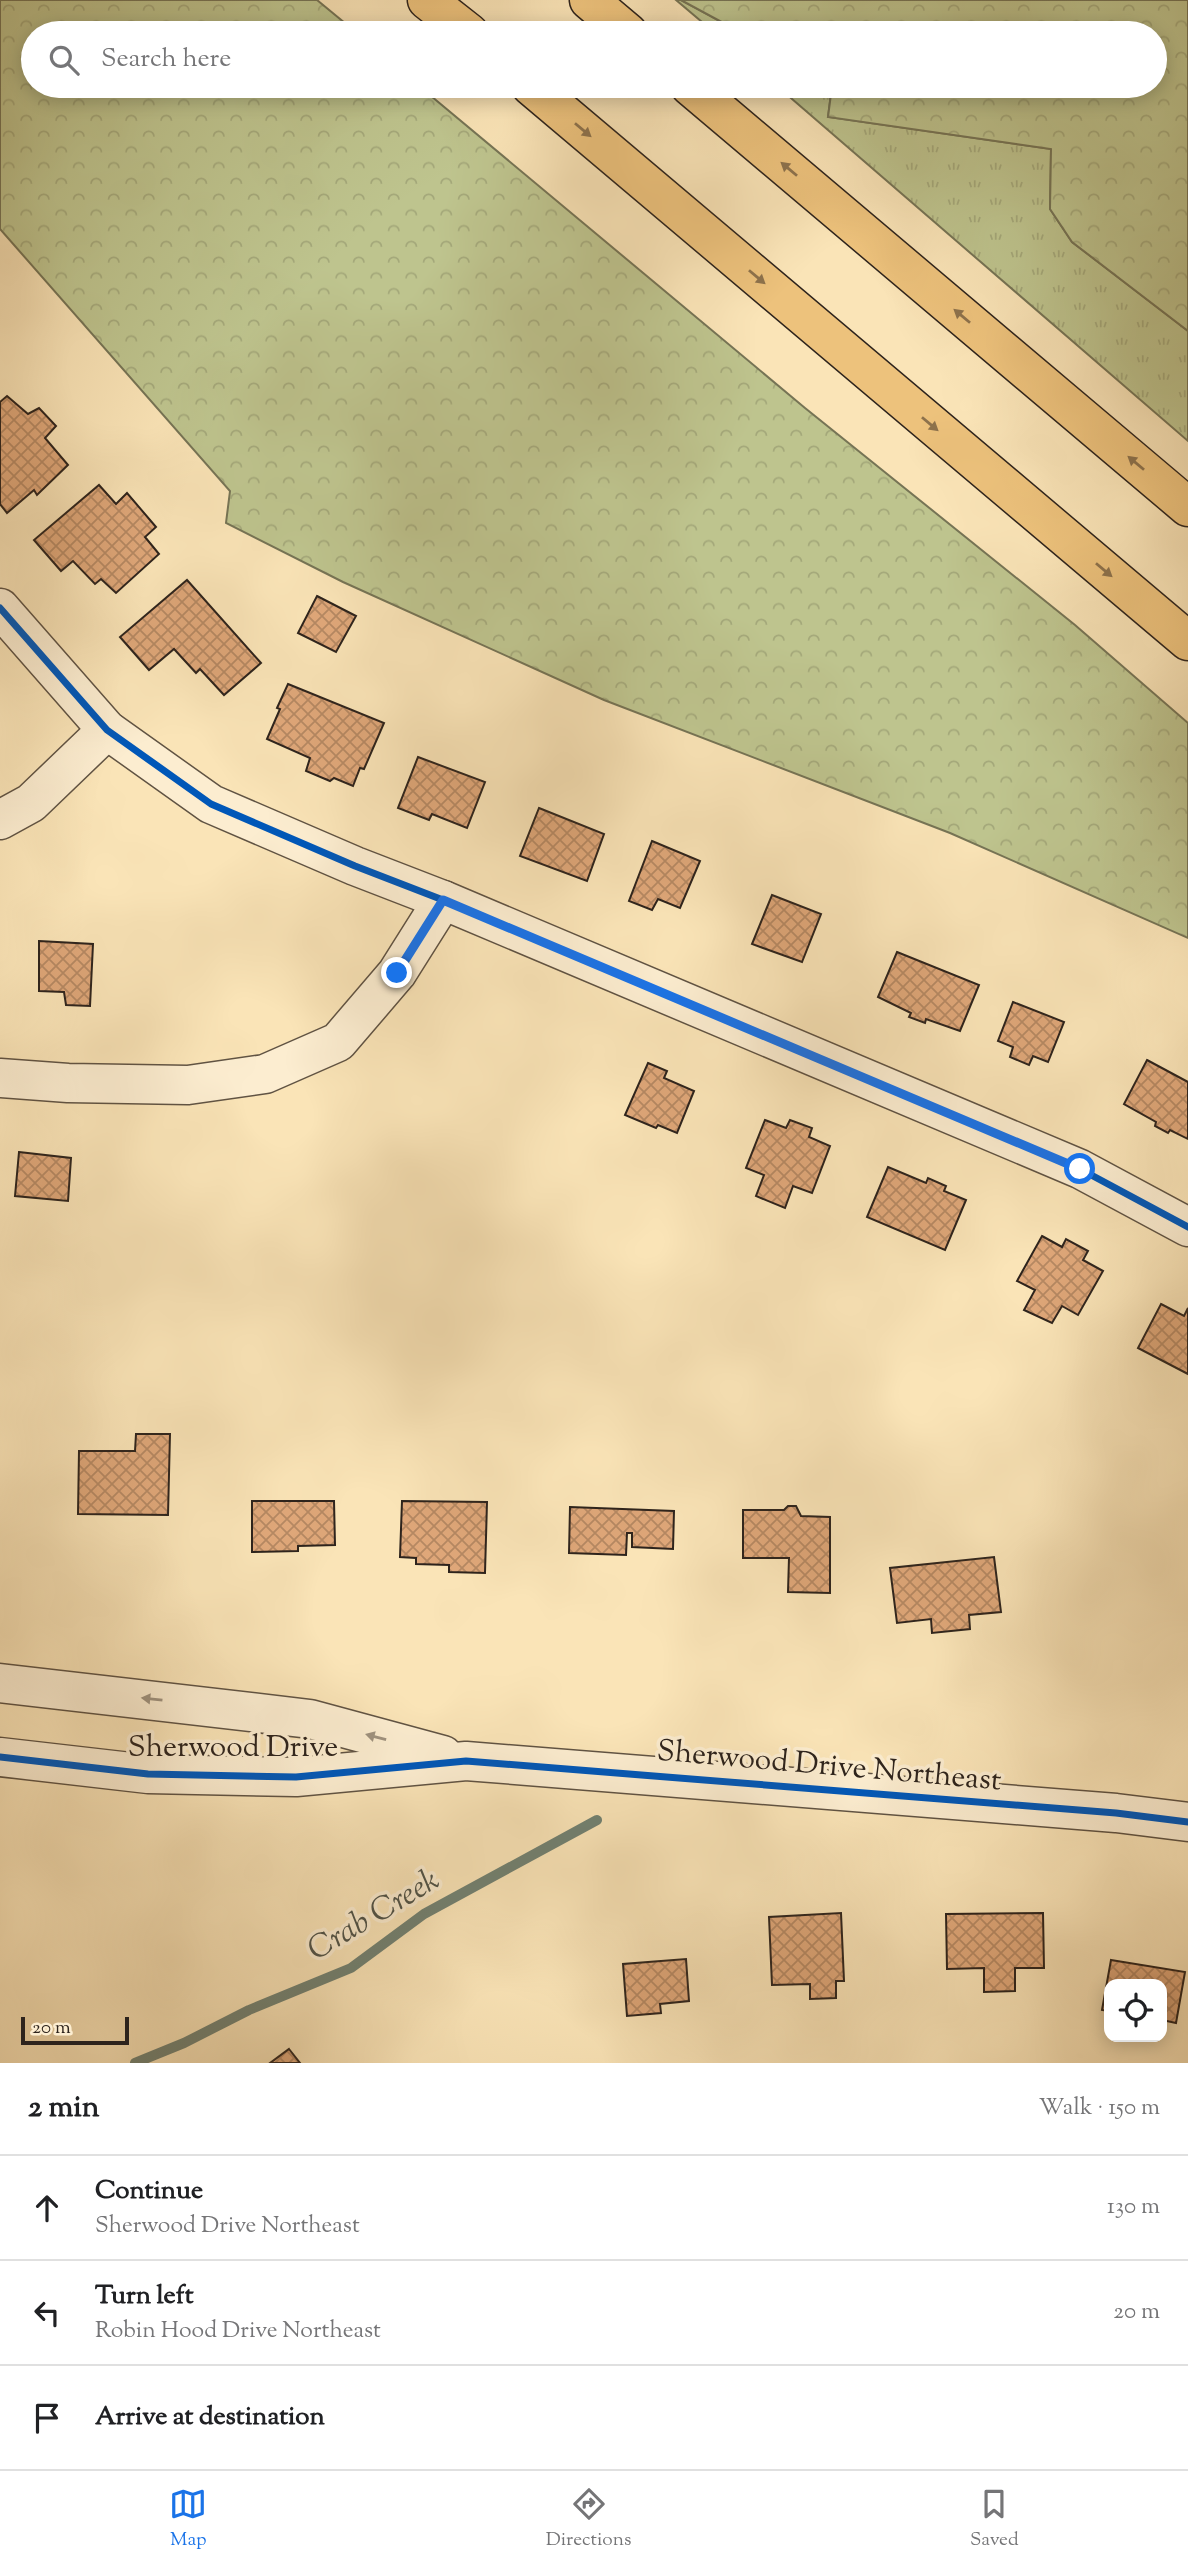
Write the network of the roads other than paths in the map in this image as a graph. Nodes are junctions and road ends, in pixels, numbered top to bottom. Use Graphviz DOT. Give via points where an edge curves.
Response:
graph roads {
  1 [pos="427,0"];
  2 [pos="589,0"];
  3 [pos="454,21"];
  4 [pos="614,21"];
  5 [pos="545,98"];
  6 [pos="704,98"];
  7 [pos="1188,507"];
  8 [pos="0,608"];
  9 [pos="1188,641"];
  10 [pos="107,730"];
  11 [pos="0,820"];
  12 [pos="443,900"];
  13 [pos="0,1078"];
  14 [pos="1188,1227"];
  15 [pos="0,1683"];
  16 [pos="0,1757"];
  17 [pos="466,1761"];
  18 [pos="1188,1822"];
  1 -- 3 [label="highway"];
  2 -- 4 [label="highway"];
  5 -- 9 [label="highway, one-way"];
  7 -- 6 [label="highway, one-way"];
  8 -- 10 [label="street"];
  10 -- 11 [label="street" via="31,803"];
  10 -- 12 [label="street" via="211,804"];
  12 -- 13 [label="street" via="397,973 338,1042 265,1074 188,1085"];
  12 -- 14 [label="street" via="1080,1169"];
  17 -- 15 [label="street, Sherwood Drive, one-way" via="310,1719"];
  16 -- 17 [label="street, Sherwood Drive" via="148,1774 296,1777"];
  17 -- 18 [label="street, Sherwood Drive Northeast"];
}
